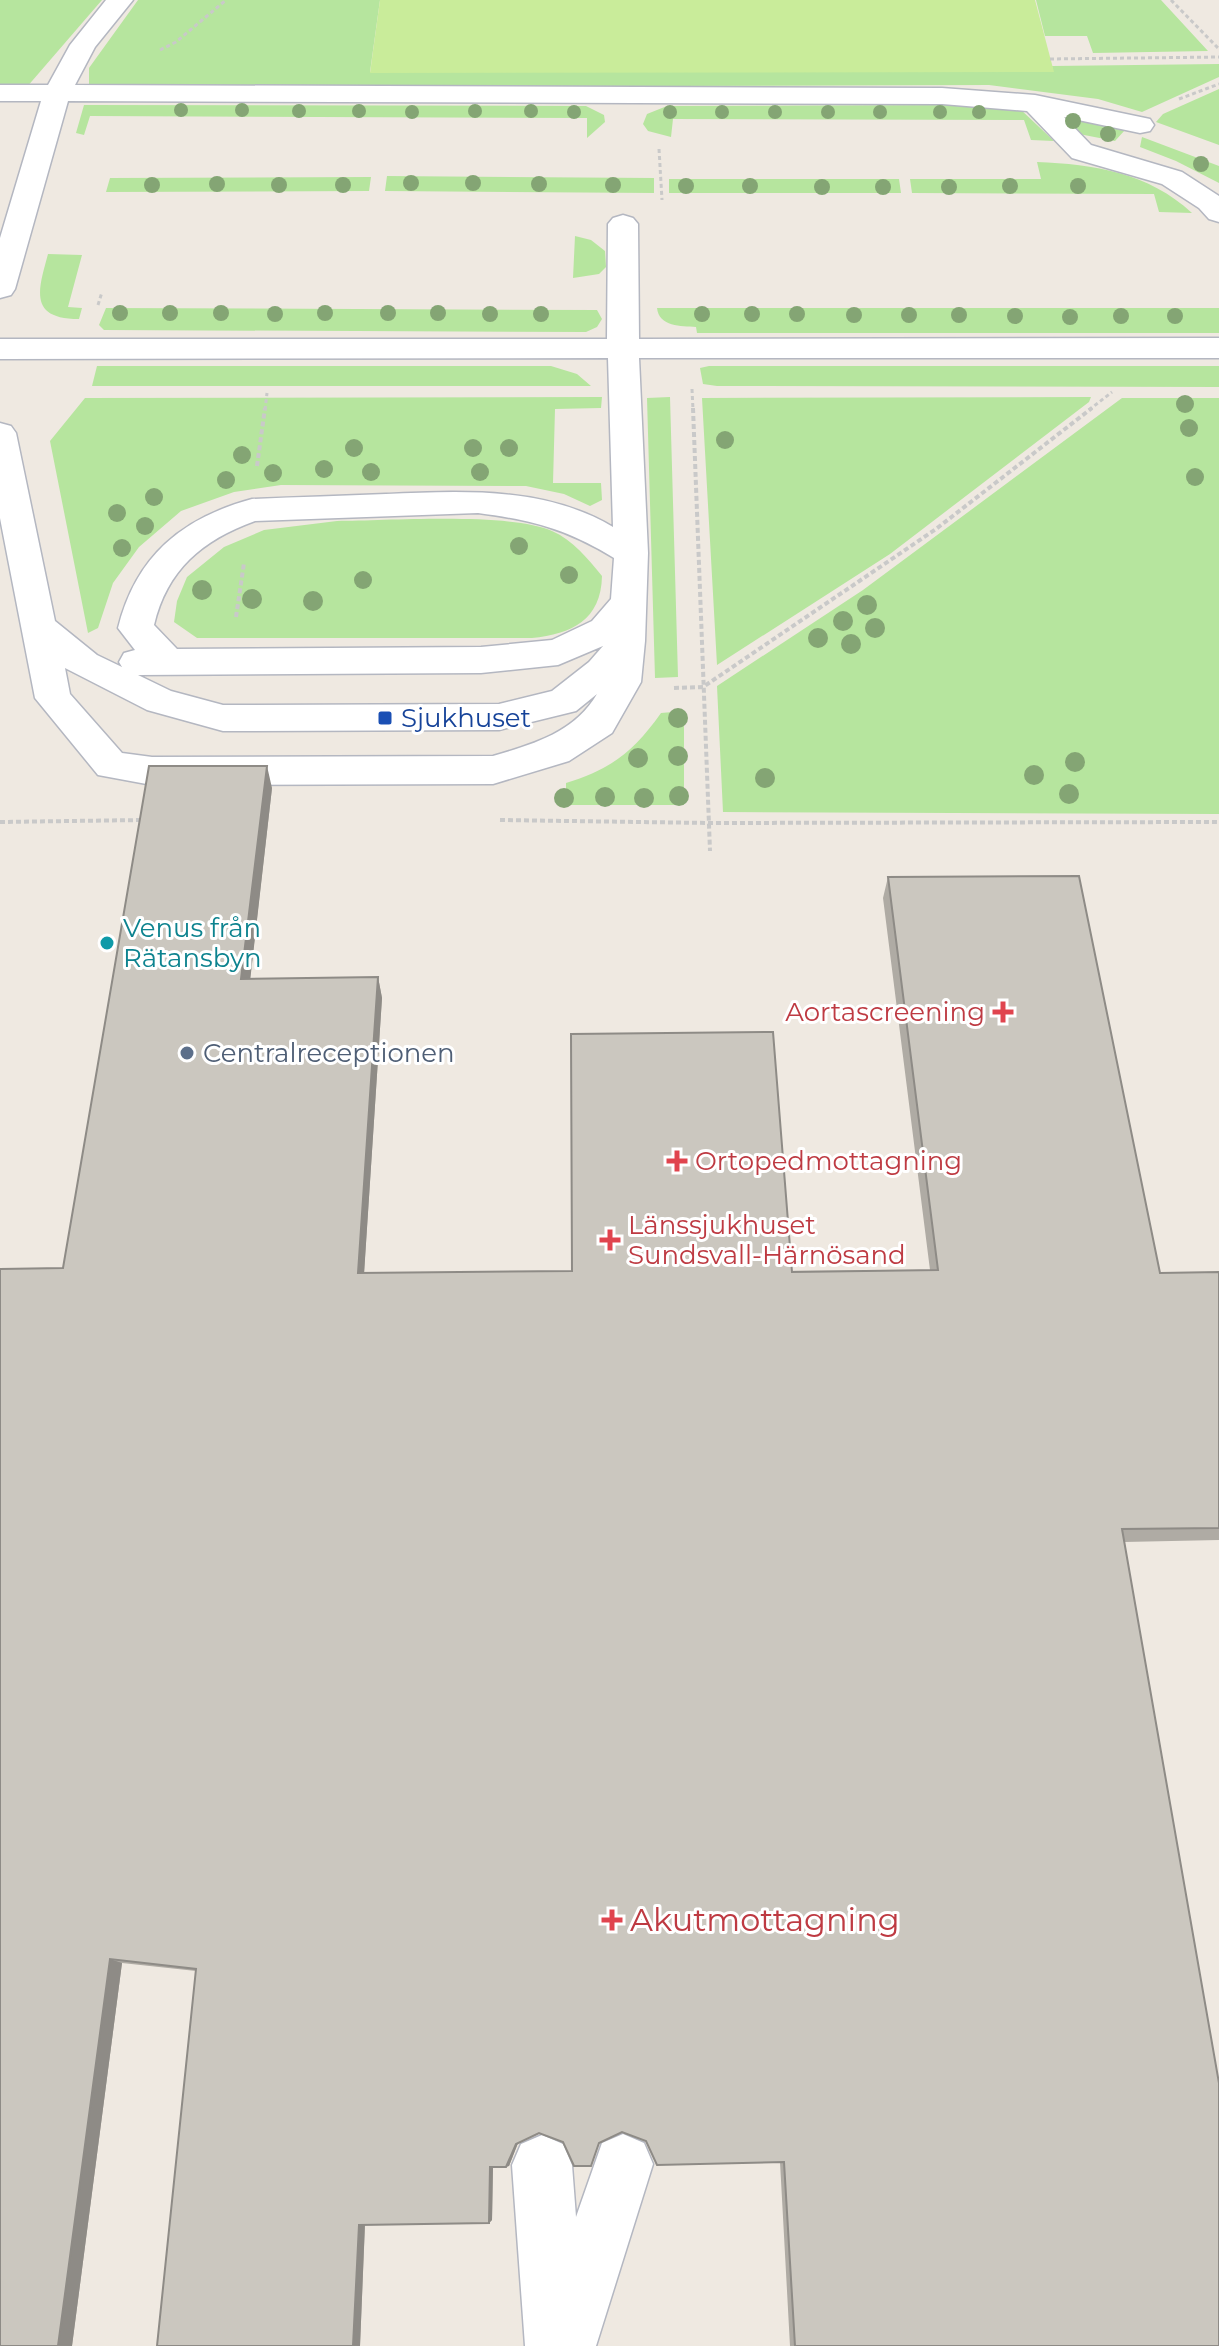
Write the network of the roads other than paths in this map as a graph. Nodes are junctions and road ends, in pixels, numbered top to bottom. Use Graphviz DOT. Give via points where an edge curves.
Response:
graph roads {
  1 [pos="120,0"];
  2 [pos="0,93"];
  3 [pos="57,93"];
  4 [pos="1035,103"];
  5 [pos="1140,125"];
  6 [pos="1219,213"];
  7 [pos="623,224"];
  8 [pos="0,289"];
  9 [pos="1219,348"];
  10 [pos="0,349"];
  11 [pos="623,350"];
  12 [pos="0,433"];
  13 [pos="631,553"];
  14 [pos="629,602"];
  15 [pos="37,625"];
  16 [pos="627,640"];
  17 [pos="167,661"];
  18 [pos="84,664"];
  19 [pos="623,2164"];
  20 [pos="542,2165"];
  21 [pos="556,2346"];
  22 [pos="565,2346"];
  1 -- 3 [label="street" via="83,45"];
  2 -- 3 [label="street"];
  3 -- 4 [label="street" via="926,96"];
  3 -- 8 [label="street"];
  4 -- 5 [label="street"];
  4 -- 6 [label="street" via="1082,152 1172,178"];
  7 -- 11 [label="street"];
  9 -- 11 [label="street"];
  10 -- 11 [label="street"];
  11 -- 13 [label="street"];
  12 -- 15 [label="street"];
  13 -- 14 [label="street"];
  13 -- 17 [label="street" via="590,528 533,509 478,502 252,510 215,523 170,556 143,598 136,628"];
  14 -- 16 [label="street"];
  14 -- 17 [label="street" via="605,630 558,652 406,662"];
  15 -- 16 [label="street" via="53,698 63,711 111,765 152,771 493,770 556,751 599,723 623,682"];
  15 -- 18 [label="street"];
  16 -- 18 [label="street" via="602,671 563,702 499,717 223,718 160,701"];
  17 -- 18 [label="street"];
  19 -- 22 [label="street"];
  20 -- 21 [label="street"];
}
